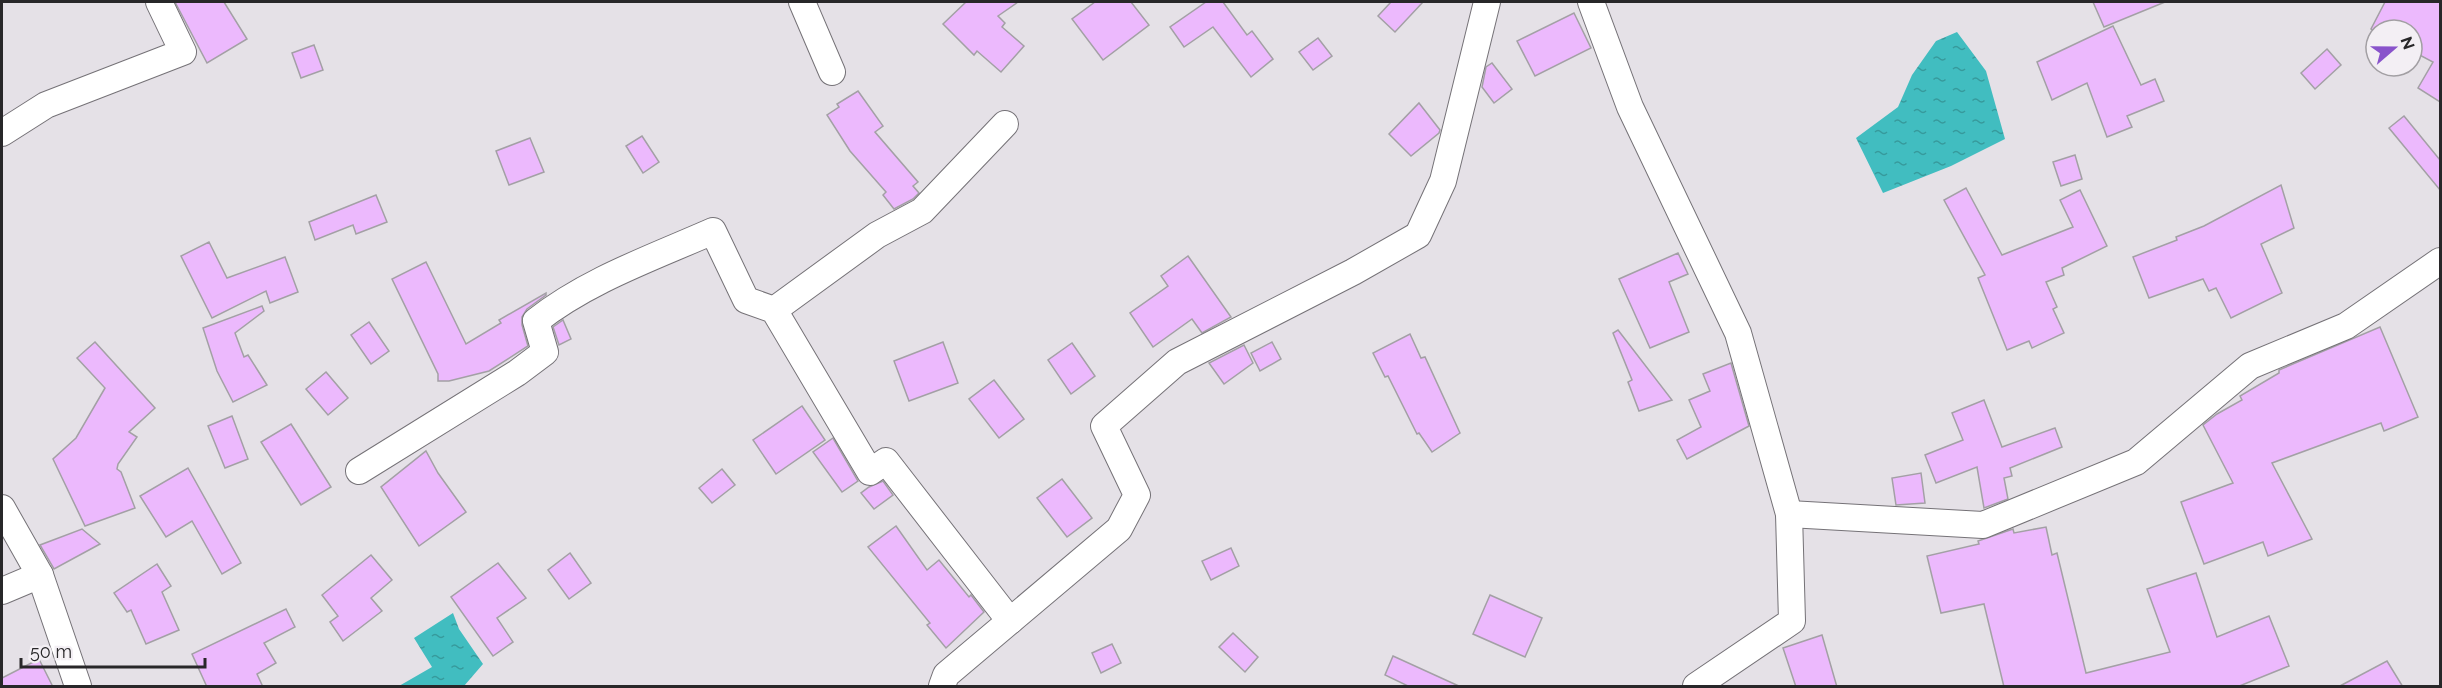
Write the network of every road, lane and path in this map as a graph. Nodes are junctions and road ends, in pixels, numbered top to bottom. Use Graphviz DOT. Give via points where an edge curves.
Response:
graph roads {
  1 [pos="159,2"];
  2 [pos="802,2"];
  3 [pos="1486,2"];
  4 [pos="1590,2"];
  5 [pos="832,72"];
  6 [pos="1005,124"];
  7 [pos="2,133"];
  8 [pos="2440,261"];
  9 [pos="774,310"];
  10 [pos="359,471"];
  11 [pos="2,508"];
  12 [pos="1789,514"];
  13 [pos="40,575"];
  14 [pos="2,591"];
  15 [pos="1010,621"];
  16 [pos="1719,679"];
  17 [pos="78,687"];
  18 [pos="942,687"];
  19 [pos="1696,687"];
  1 -- 7 [label="street" via="183,52 46,105"];
  2 -- 5 [label="street"];
  3 -- 15 [label="street" via="1443,181 1418,235 1177,362 1104,426 1137,495 1119,530"];
  4 -- 12 [label="street" via="1630,107 1738,333"];
  6 -- 9 [label="street" via="922,211 877,235"];
  8 -- 12 [label="street" via="2346,326 2250,366 2136,462 1983,525"];
  9 -- 10 [label="street" via="746,300 713,231 562,301 536,321 545,352 517,374"];
  9 -- 15 [label="street" via="870,472 886,461"];
  11 -- 13 [label="street"];
  12 -- 16 [label="street" via="1792,621"];
  13 -- 14 [label="street"];
  13 -- 17 [label="street"];
  15 -- 18 [label="street" via="946,675"];
  16 -- 19 [label="street"];
}
